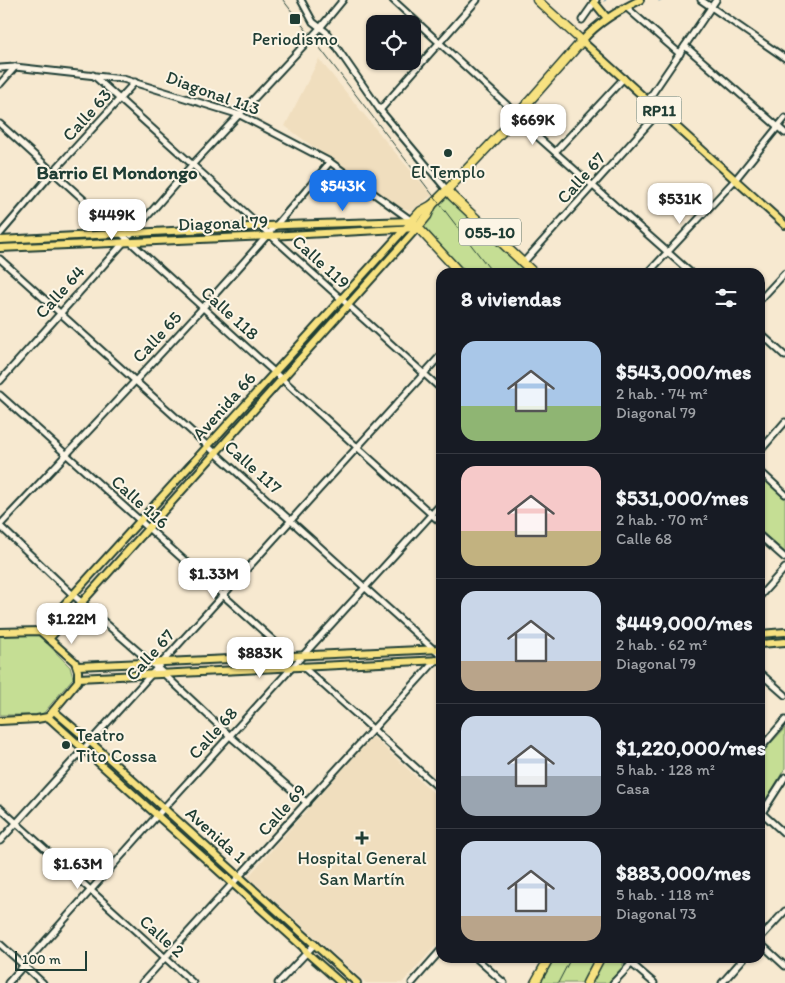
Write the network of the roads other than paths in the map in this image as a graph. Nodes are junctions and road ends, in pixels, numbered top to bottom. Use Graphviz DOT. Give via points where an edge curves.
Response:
graph roads {
  1 [pos="301,0"];
  2 [pos="343,0"];
  3 [pos="393,0"];
  4 [pos="477,0"];
  5 [pos="536,0"];
  6 [pos="640,0"];
  7 [pos="701,0"];
  8 [pos="716,0"];
  9 [pos="595,1"];
  10 [pos="711,7"];
  11 [pos="626,8"];
  12 [pos="608,18"];
  13 [pos="582,20"];
  14 [pos="320,28"];
  15 [pos="582,41"];
  16 [pos="439,43"];
  17 [pos="685,46"];
  18 [pos="680,54"];
  19 [pos="785,58"];
  20 [pos="15,67"];
  21 [pos="0,68"];
  22 [pos="93,75"];
  23 [pos="624,78"];
  24 [pos="135,82"];
  25 [pos="0,84"];
  26 [pos="119,99"];
  27 [pos="648,100"];
  28 [pos="380,110"];
  29 [pos="660,111"];
  30 [pos="240,115"];
  31 [pos="517,116"];
  32 [pos="785,118"];
  33 [pos="0,124"];
  34 [pos="779,127"];
  35 [pos="785,133"];
  36 [pos="555,152"];
  37 [pos="330,162"];
  38 [pos="192,165"];
  39 [pos="53,172"];
  40 [pos="735,180"];
  41 [pos="593,186"];
  42 [pos="447,190"];
  43 [pos="432,204"];
  44 [pos="412,221"];
  45 [pos="785,224"];
  46 [pos="261,226"];
  47 [pos="276,226"];
  48 [pos="417,228"];
  49 [pos="403,230"];
  50 [pos="132,233"];
  51 [pos="0,234"];
  52 [pos="121,234"];
  53 [pos="269,235"];
  54 [pos="0,240"];
  55 [pos="127,241"];
  56 [pos="0,248"];
  57 [pos="667,253"];
  58 [pos="0,259"];
  59 [pos="523,263"];
  60 [pos="455,268"];
  61 [pos="529,268"];
  62 [pos="653,268"];
  63 [pos="685,268"];
  64 [pos="785,273"];
  65 [pos="765,295"];
  66 [pos="341,299"];
  67 [pos="348,305"];
  68 [pos="203,308"];
  69 [pos="60,312"];
  70 [pos="765,338"];
  71 [pos="785,356"];
  72 [pos="436,360"];
  73 [pos="274,372"];
  74 [pos="424,374"];
  75 [pos="282,379"];
  76 [pos="136,380"];
  77 [pos="0,381"];
  78 [pos="436,385"];
  79 [pos="0,395"];
  80 [pos="785,422"];
  81 [pos="765,444"];
  82 [pos="209,446"];
  83 [pos="357,447"];
  84 [pos="217,453"];
  85 [pos="66,454"];
  86 [pos="765,476"];
  87 [pos="785,494"];
  88 [pos="436,510"];
  89 [pos="432,514"];
  90 [pos="436,518"];
  91 [pos="140,520"];
  92 [pos="291,520"];
  93 [pos="0,525"];
  94 [pos="149,528"];
  95 [pos="765,540"];
  96 [pos="785,558"];
  97 [pos="785,568"];
  98 [pos="365,587"];
  99 [pos="765,590"];
  100 [pos="73,595"];
  101 [pos="223,595"];
  102 [pos="82,603"];
  103 [pos="40,631"];
  104 [pos="0,632"];
  105 [pos="785,632"];
  106 [pos="765,634"];
  107 [pos="49,639"];
  108 [pos="785,642"];
  109 [pos="765,644"];
  110 [pos="434,649"];
  111 [pos="436,655"];
  112 [pos="291,656"];
  113 [pos="303,656"];
  114 [pos="436,659"];
  115 [pos="151,663"];
  116 [pos="160,665"];
  117 [pos="297,665"];
  118 [pos="78,666"];
  119 [pos="152,674"];
  120 [pos="163,674"];
  121 [pos="78,678"];
  122 [pos="765,678"];
  123 [pos="785,695"];
  124 [pos="54,711"];
  125 [pos="48,717"];
  126 [pos="785,720"];
  127 [pos="0,721"];
  128 [pos="373,730"];
  129 [pos="230,736"];
  130 [pos="91,742"];
  131 [pos="765,743"];
  132 [pos="84,749"];
  133 [pos="785,777"];
  134 [pos="436,786"];
  135 [pos="307,802"];
  136 [pos="0,808"];
  137 [pos="163,809"];
  138 [pos="765,809"];
  139 [pos="158,816"];
  140 [pos="765,818"];
  141 [pos="17,823"];
  142 [pos="785,834"];
  143 [pos="0,841"];
  144 [pos="239,876"];
  145 [pos="232,883"];
  146 [pos="91,890"];
  147 [pos="785,911"];
  148 [pos="765,933"];
  149 [pos="0,944"];
  150 [pos="315,944"];
  151 [pos="765,948"];
  152 [pos="306,952"];
  153 [pos="436,956"];
  154 [pos="165,958"];
  155 [pos="482,963"];
  156 [pos="546,963"];
  157 [pos="597,963"];
  158 [pos="632,963"];
  159 [pos="740,963"];
  160 [pos="24,965"];
  161 [pos="785,966"];
  162 [pos="8,983"];
  163 [pos="44,983"];
  164 [pos="142,983"];
  165 [pos="193,983"];
  166 [pos="278,983"];
  167 [pos="341,983"];
  168 [pos="357,983"];
  169 [pos="412,983"];
  170 [pos="504,983"];
  171 [pos="535,983"];
  172 [pos="587,983"];
  173 [pos="613,983"];
  174 [pos="654,983"];
  175 [pos="722,983"];
  1 -- 14 [label="street"];
  2 -- 14 [label="street, Calle 64"];
  3 -- 16 [label="street"];
  4 -- 16 [label="street"];
  5 -- 15 [label="highway, RP11"];
  6 -- 11 [label="main road"];
  7 -- 10 [label="street"];
  8 -- 10 [label="street"];
  9 -- 12 [label="main road"];
  9 -- 13 [label="street"];
  10 -- 17 [label="street"];
  10 -- 19 [label="street"];
  11 -- 12 [label="main road"];
  11 -- 18 [label="street"];
  12 -- 15 [label="main road"];
  14 -- 28 [label="street"];
  14 -- 30 [label="street, Calle 64"];
  15 -- 23 [label="main road, RP11"];
  15 -- 31 [label="highway, Avenida 66"];
  16 -- 28 [label="street"];
  16 -- 31 [label="street"];
  17 -- 18 [label="street"];
  17 -- 34 [label="street"];
  18 -- 27 [label="street"];
  20 -- 21 [label="street, Diagonal 113"];
  20 -- 22 [label="street, Diagonal 113"];
  20 -- 25 [label="street"];
  22 -- 24 [label="street, Diagonal 113"];
  22 -- 26 [label="street, Calle 119"];
  23 -- 27 [label="main road, RP11"];
  23 -- 36 [label="street"];
  24 -- 26 [label="street, Calle 63"];
  24 -- 30 [label="street, Diagonal 113"];
  26 -- 38 [label="street, Calle 119"];
  26 -- 39 [label="street, Calle 63"];
  27 -- 29 [label="main road, RP11"];
  28 -- 42 [label="street"];
  29 -- 40 [label="main road, RP11"];
  29 -- 41 [label="street, Calle 67"];
  30 -- 37 [label="street, Diagonal 113"];
  30 -- 38 [label="street, Calle 64"];
  31 -- 36 [label="street"];
  31 -- 42 [label="highway, Avenida 66"];
  32 -- 34 [label="street"];
  33 -- 39 [label="street, Calle 118"];
  34 -- 35 [label="street"];
  34 -- 40 [label="street"];
  36 -- 41 [label="street"];
  37 -- 44 [label="street, Diagonal 113"];
  37 -- 47 [label="street, Calle 65"];
  38 -- 46 [label="street, Calle 119"];
  38 -- 50 [label="street, Calle 64"];
  39 -- 51 [label="street, Calle 63"];
  39 -- 52 [label="street, Calle 118"];
  40 -- 45 [label="main road, RP11"];
  40 -- 57 [label="street"];
  41 -- 57 [label="street"];
  41 -- 59 [label="street, Calle 67"];
  42 -- 43 [label="highway, Avenida 66"];
  42 -- 59 [label="highway, 055-10"];
  43 -- 44 [label="highway, Avenida 66"];
  43 -- 48 [label="highway, Avenida 66"];
  44 -- 47 [label="main road, Diagonal 79"];
  44 -- 48 [label="highway, Diagonal 113"];
  44 -- 49 [label="main road, Avenida 66"];
  46 -- 47 [label="main road, Diagonal 79"];
  46 -- 50 [label="main road, Diagonal 79"];
  46 -- 53 [label="street, Calle 119"];
  47 -- 53 [label="street, Calle 65"];
  48 -- 49 [label="main road, Diagonal 79"];
  48 -- 60 [label="highway, 055-10"];
  48 -- 67 [label="main road, Avenida 66"];
  49 -- 53 [label="main road, Diagonal 79"];
  49 -- 66 [label="main road, Avenida 66"];
  50 -- 52 [label="main road, Diagonal 79"];
  50 -- 55 [label="street, Calle 64"];
  52 -- 54 [label="main road, Diagonal 79"];
  52 -- 55 [label="street, Calle 118"];
  53 -- 55 [label="main road, Diagonal 79"];
  53 -- 66 [label="street, Calle 119"];
  53 -- 68 [label="street, Calle 65"];
  55 -- 56 [label="main road, Diagonal 79"];
  55 -- 68 [label="street, Calle 118"];
  55 -- 69 [label="street, Calle 64"];
  57 -- 62 [label="street"];
  57 -- 63 [label="street"];
  58 -- 69 [label="street, Calle 117"];
  59 -- 61 [label="highway, 055-10"];
  64 -- 65 [label="street"];
  66 -- 67 [label="street, Calle 119"];
  66 -- 73 [label="main road, Avenida 66"];
  67 -- 74 [label="street, Calle 119"];
  67 -- 75 [label="main road, Avenida 66"];
  68 -- 73 [label="street, Calle 118"];
  68 -- 76 [label="street, Calle 65"];
  69 -- 76 [label="street, Calle 117"];
  69 -- 77 [label="street, Calle 64"];
  70 -- 71 [label="street"];
  72 -- 74 [label="street, Calle 67"];
  73 -- 75 [label="street, Calle 118"];
  73 -- 82 [label="main road, Avenida 66"];
  74 -- 78 [label="street, Calle 119"];
  74 -- 83 [label="street, Calle 67"];
  75 -- 83 [label="street, Calle 118"];
  75 -- 84 [label="main road, Avenida 66"];
  76 -- 82 [label="street, Calle 117"];
  76 -- 85 [label="street, Calle 65"];
  79 -- 85 [label="street, Calle 116"];
  80 -- 81 [label="street"];
  82 -- 84 [label="street, Calle 117"];
  82 -- 91 [label="main road, Avenida 66"];
  83 -- 89 [label="street, Calle 118"];
  83 -- 92 [label="street, Calle 67"];
  84 -- 92 [label="street, Calle 117"];
  84 -- 94 [label="main road, Avenida 66"];
  85 -- 91 [label="street, Calle 116"];
  85 -- 93 [label="street, Calle 65"];
  86 -- 87 [label="street"];
  88 -- 89 [label="street, Calle 68"];
  89 -- 90 [label="street, Calle 118"];
  89 -- 98 [label="street, Calle 68"];
  91 -- 94 [label="street, Calle 116"];
  91 -- 100 [label="main road, Avenida 66"];
  92 -- 98 [label="street, Calle 117"];
  92 -- 101 [label="street, Calle 67"];
  93 -- 100 [label="street"];
  94 -- 101 [label="street, Calle 116"];
  94 -- 102 [label="main road, Avenida 66"];
  95 -- 96 [label="street"];
  97 -- 99 [label="street"];
  98 -- 110 [label="street, Calle 117"];
  98 -- 113 [label="street, Calle 68"];
  100 -- 102 [label="street"];
  100 -- 103 [label="main road, Avenida 66"];
  101 -- 112 [label="street, Calle 116"];
  101 -- 116 [label="street, Calle 67"];
  102 -- 107 [label="main road, Avenida 66"];
  102 -- 115 [label="street"];
  103 -- 104 [label="main road"];
  103 -- 107 [label="main road"];
  105 -- 106 [label="main road"];
  107 -- 118 [label="main road"];
  108 -- 109 [label="main road"];
  110 -- 113 [label="main road"];
  111 -- 117 [label="main road"];
  112 -- 113 [label="main road"];
  112 -- 116 [label="main road"];
  112 -- 117 [label="street, Calle 116"];
  113 -- 117 [label="street, Calle 68"];
  114 -- 128 [label="street, Calle 69"];
  115 -- 116 [label="main road"];
  115 -- 118 [label="main road"];
  116 -- 119 [label="street, Calle 67"];
  116 -- 120 [label="street"];
  117 -- 120 [label="main road"];
  117 -- 128 [label="street, Calle 116"];
  117 -- 129 [label="street, Calle 68"];
  118 -- 121 [label="main road"];
  119 -- 120 [label="main road"];
  119 -- 121 [label="main road"];
  119 -- 130 [label="street, Calle 67"];
  120 -- 129 [label="street"];
  121 -- 124 [label="main road"];
  122 -- 123 [label="street"];
  124 -- 125 [label="main road"];
  124 -- 130 [label="main road, Avenida 1"];
  125 -- 127 [label="main road"];
  125 -- 132 [label="main road, Avenida 1"];
  126 -- 131 [label="street"];
  128 -- 134 [label="street, Calle 116"];
  128 -- 135 [label="street, Calle 69"];
  129 -- 135 [label="street"];
  129 -- 137 [label="street, Calle 68"];
  130 -- 132 [label="street, Calle 67"];
  130 -- 137 [label="main road, Avenida 1"];
  132 -- 139 [label="main road, Avenida 1"];
  132 -- 141 [label="street, Calle 67"];
  133 -- 138 [label="street"];
  135 -- 144 [label="street, Calle 69"];
  136 -- 141 [label="street, Calle 2"];
  137 -- 139 [label="street, Calle 68"];
  137 -- 144 [label="main road, Avenida 1"];
  139 -- 145 [label="main road, Avenida 1"];
  139 -- 146 [label="street, Calle 68"];
  140 -- 142 [label="street"];
  141 -- 143 [label="street, Calle 67"];
  141 -- 146 [label="street, Calle 2"];
  144 -- 145 [label="street, Calle 69"];
  144 -- 150 [label="main road, Avenida 1"];
  145 -- 152 [label="main road, Avenida 1"];
  145 -- 154 [label="street, Calle 69"];
  146 -- 154 [label="street, Calle 2"];
  146 -- 160 [label="street, Calle 68"];
  147 -- 148 [label="street"];
  149 -- 160 [label="street"];
  150 -- 152 [label="street"];
  150 -- 168 [label="main road, Avenida 1"];
  151 -- 161 [label="street"];
  152 -- 166 [label="street"];
  152 -- 167 [label="main road, Avenida 1"];
  153 -- 169 [label="street"];
  154 -- 164 [label="street, Calle 69"];
  154 -- 165 [label="street, Calle 2"];
  155 -- 170 [label="street"];
  156 -- 171 [label="highway"];
  157 -- 172 [label="highway"];
  158 -- 173 [label="street"];
  158 -- 174 [label="street"];
  159 -- 175 [label="street"];
  160 -- 162 [label="street, Calle 68"];
  160 -- 163 [label="street"];
}
